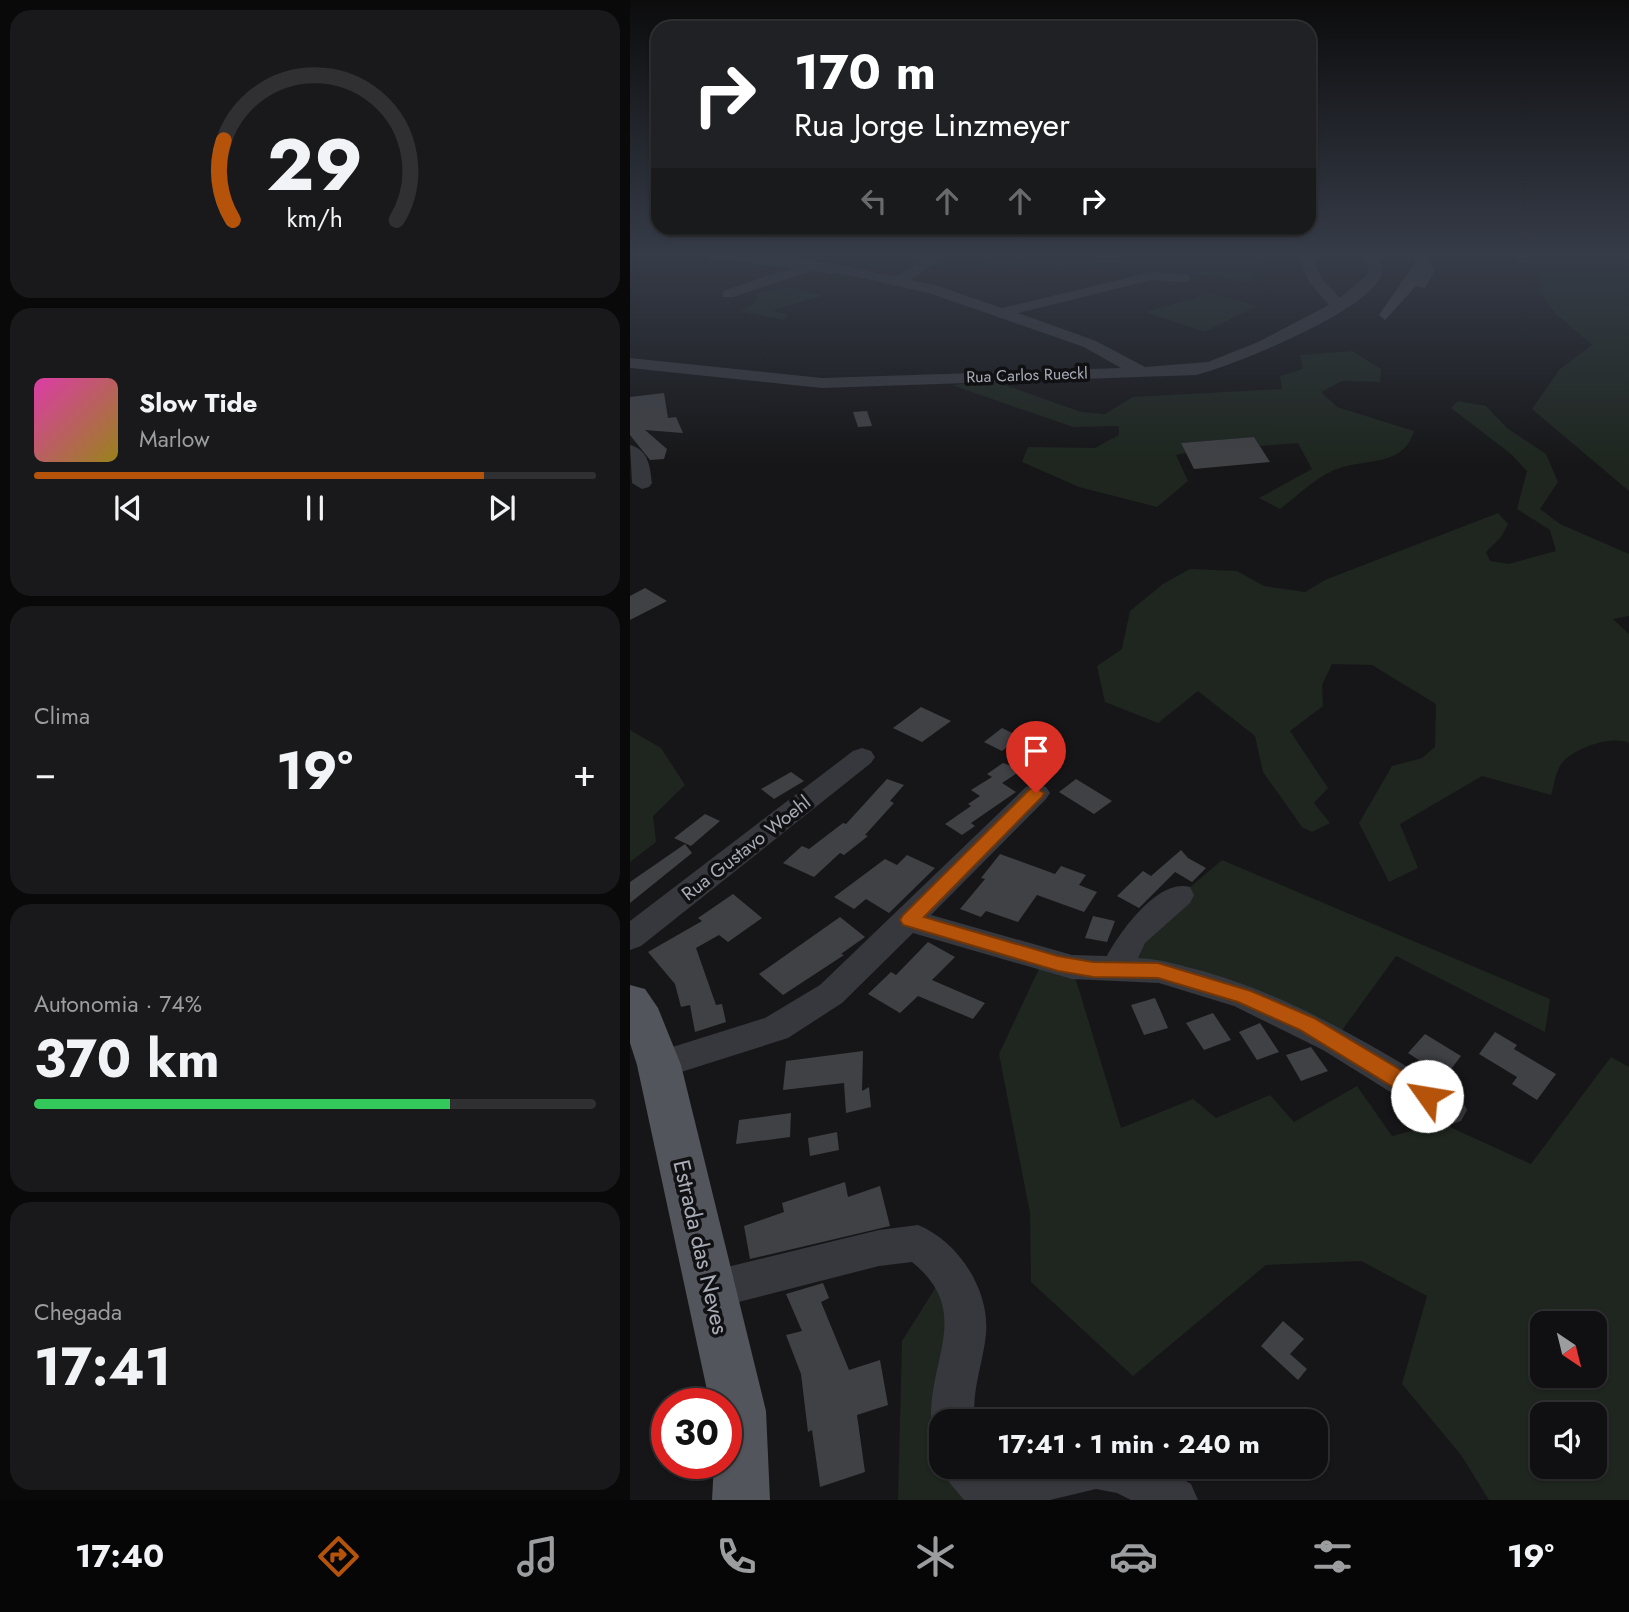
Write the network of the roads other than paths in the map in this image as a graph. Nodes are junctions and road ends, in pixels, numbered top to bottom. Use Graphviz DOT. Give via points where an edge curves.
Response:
graph roads {
  1 [pos="1036,324"];
  2 [pos="1302,324"];
  3 [pos="630,363"];
  4 [pos="1142,372"];
  5 [pos="630,451"];
  6 [pos="642,483"];
  7 [pos="862,758"];
  8 [pos="1036,793"];
  9 [pos="1179,895"];
  10 [pos="909,920"];
  11 [pos="630,938"];
  12 [pos="1116,969"];
  13 [pos="630,1001"];
  14 [pos="659,1065"];
  15 [pos="1449,1110"];
  16 [pos="711,1290"];
  17 [pos="954,1409"];
  18 [pos="974,1479"];
  19 [pos="1038,1479"];
  20 [pos="1135,1479"];
  21 [pos="740,1500"];
  22 [pos="1175,1500"];
  1 -- 4 [label="street" via="1090,344"];
  2 -- 4 [label="street, Rua Carlos Rueckl" via="1223,363 1196,370"];
  3 -- 4 [label="street, Rua Carlos Rueckl" via="830,383"];
  5 -- 6 [label="street" via="640,461"];
  7 -- 11 [label="street, Rua Gustavo Woehl"];
  8 -- 10 [label="street"];
  9 -- 12 [label="street" via="1135,935"];
  10 -- 12 [label="street" via="1043,960"];
  10 -- 14 [label="street" via="851,978 804,1012 753,1037"];
  12 -- 15 [label="street" via="1177,975 1272,1008 1335,1040"];
  13 -- 14 [label="main road, Estrada das Neves"];
  14 -- 16 [label="main road, Estrada das Neves"];
  16 -- 17 [label="street" via="879,1248 918,1243 933,1253 964,1303 965,1343"];
  16 -- 21 [label="main road, Estrada das Neves" via="739,1411 743,1449"];
  18 -- 19 [label="street" via="993,1491"];
  20 -- 22 [label="street"];
}
